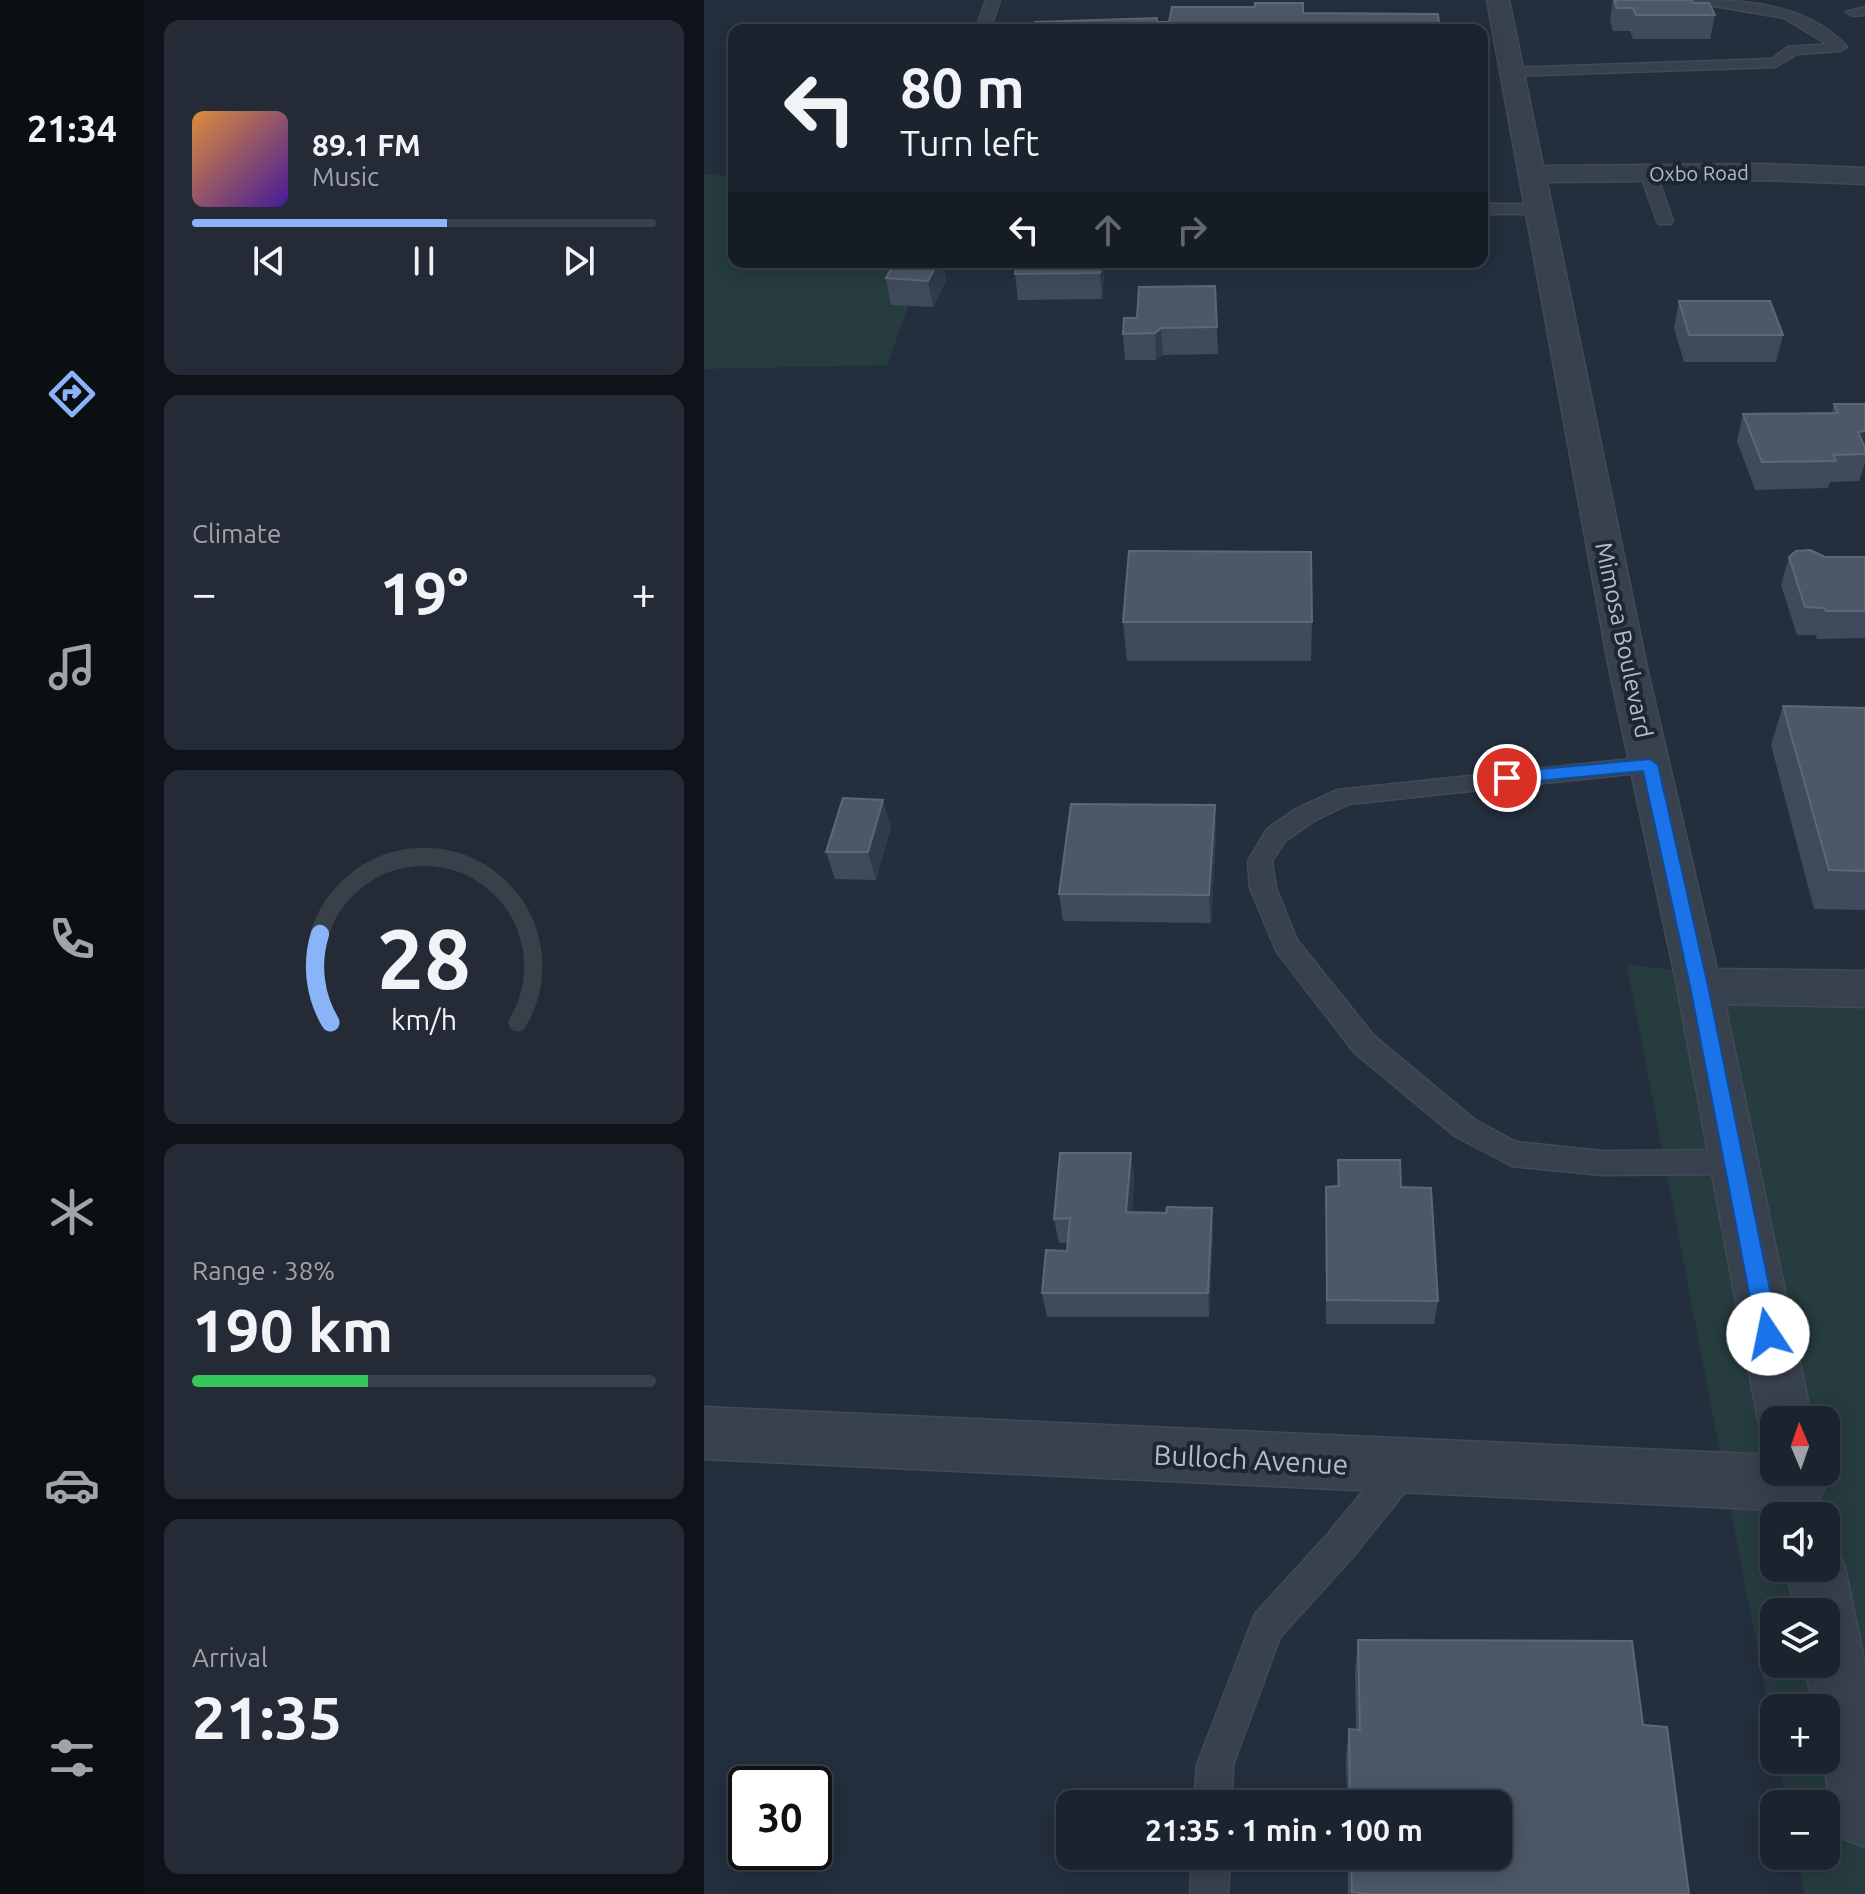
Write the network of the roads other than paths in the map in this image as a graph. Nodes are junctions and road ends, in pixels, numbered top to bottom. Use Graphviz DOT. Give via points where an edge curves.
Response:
graph roads {
  1 [pos="993,0"];
  2 [pos="1498,0"];
  3 [pos="1702,0"];
  4 [pos="1789,9"];
  5 [pos="1813,13"];
  6 [pos="985,24"];
  7 [pos="1512,72"];
  8 [pos="1648,173"];
  9 [pos="1865,176"];
  10 [pos="1536,191"];
  11 [pos="1488,207"];
  12 [pos="1665,221"];
  13 [pos="1650,765"];
  14 [pos="1699,986"];
  15 [pos="1865,989"];
  16 [pos="1734,1162"];
  17 [pos="1782,1406"];
  18 [pos="704,1433"];
  19 [pos="1405,1466"];
  20 [pos="1799,1491"];
  21 [pos="1838,1678"];
  22 [pos="1214,1790"];
  23 [pos="1865,1815"];
  24 [pos="1210,1870"];
  25 [pos="1209,1894"];
  1 -- 6 [label="lane"];
  2 -- 7 [label="street, Mimosa Boulevard"];
  3 -- 4 [label="lane"];
  4 -- 5 [label="lane"];
  4 -- 7 [label="lane" via="1814,22 1840,47 1793,50 1775,63"];
  7 -- 10 [label="street, Mimosa Boulevard"];
  8 -- 9 [label="street, Oxbo Road"];
  8 -- 10 [label="street, Oxbo Road"];
  8 -- 12 [label="lane"];
  10 -- 11 [label="lane"];
  10 -- 13 [label="street, Mimosa Boulevard"];
  13 -- 14 [label="street, Mimosa Boulevard"];
  13 -- 16 [label="lane" via="1345,796 1276,835 1260,861 1263,888 1286,945 1364,1044 1465,1128 1512,1154 1546,1160"];
  14 -- 15 [label="street"];
  14 -- 16 [label="street, Mimosa Boulevard"];
  16 -- 17 [label="street, Mimosa Boulevard"];
  18 -- 19 [label="street, Bulloch Avenue"];
  19 -- 20 [label="street, Bulloch Avenue"];
  19 -- 22 [label="lane" via="1267,1626 1215,1765"];
  21 -- 23 [label="street"];
  24 -- 25 [label="lane"];
}
